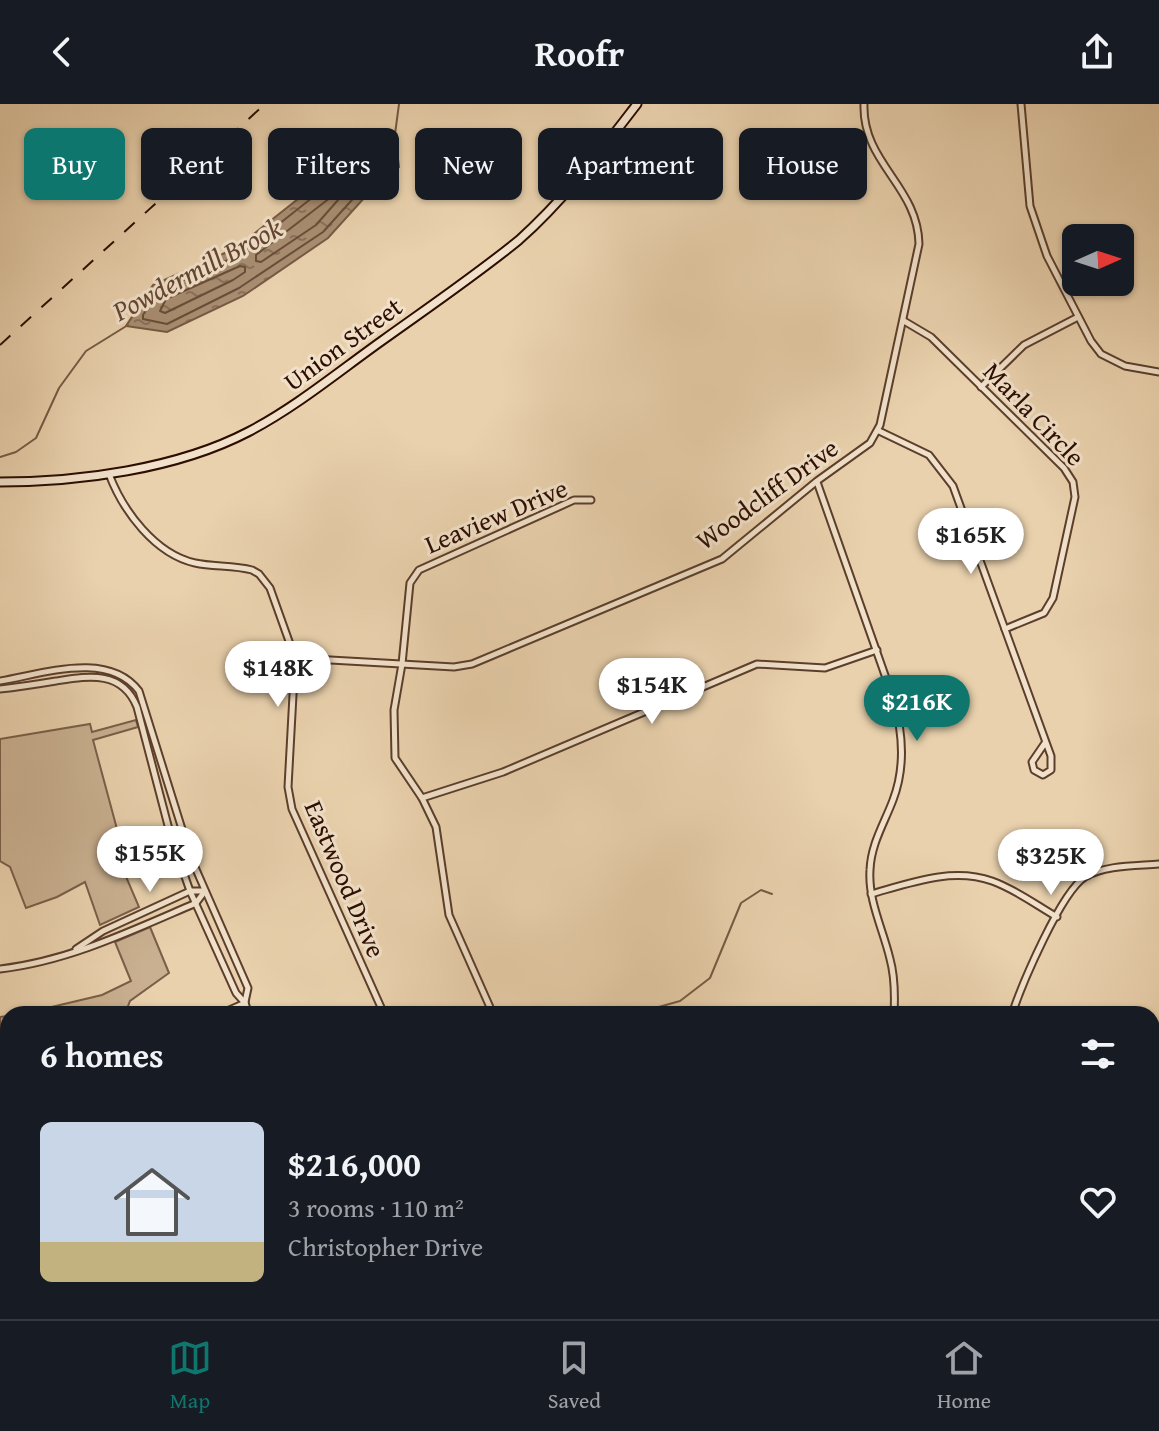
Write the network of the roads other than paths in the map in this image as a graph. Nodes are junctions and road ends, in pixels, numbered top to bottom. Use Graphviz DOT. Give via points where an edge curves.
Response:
graph roads {
  1 [pos="637,104"];
  2 [pos="864,104"];
  3 [pos="1021,104"];
  4 [pos="1078,317"];
  5 [pos="904,321"];
  6 [pos="1159,372"];
  7 [pos="981,387"];
  8 [pos="879,431"];
  9 [pos="109,473"];
  10 [pos="817,481"];
  11 [pos="0,482"];
  12 [pos="591,500"];
  13 [pos="1005,629"];
  14 [pos="877,650"];
  15 [pos="295,658"];
  16 [pos="402,664"];
  17 [pos="0,681"];
  18 [pos="0,689"];
  19 [pos="1045,743"];
  20 [pos="422,798"];
  21 [pos="1159,864"];
  22 [pos="190,891"];
  23 [pos="205,891"];
  24 [pos="871,894"];
  25 [pos="196,903"];
  26 [pos="1057,917"];
  27 [pos="68,954"];
  28 [pos="0,969"];
  29 [pos="245,1003"];
  30 [pos="238,1006"];
  31 [pos="246,1006"];
  32 [pos="380,1006"];
  33 [pos="489,1006"];
  34 [pos="894,1006"];
  35 [pos="1015,1006"];
  1 -- 9 [label="main road, Union Street" via="539,222 307,397 246,433 176,460"];
  2 -- 5 [label="street" via="872,148 906,195 919,230"];
  3 -- 4 [label="street" via="1032,217"];
  4 -- 6 [label="street" via="1105,357"];
  4 -- 7 [label="street" via="1024,345"];
  5 -- 7 [label="street, Marla Circle" via="925,332"];
  5 -- 8 [label="street"];
  7 -- 13 [label="street, Marla Circle" via="1068,472 1075,492 1051,604"];
  8 -- 10 [label="street, Woodcliff Drive"];
  8 -- 13 [label="street" via="922,450 949,477"];
  9 -- 11 [label="main road, Union Street"];
  9 -- 15 [label="street, Eastwood Drive" via="136,520 165,551 195,563 259,574 270,588"];
  10 -- 14 [label="street"];
  10 -- 16 [label="street, Woodcliff Drive" via="722,559 472,664"];
  12 -- 16 [label="street, Leaview Drive" via="574,500 416,572 410,583"];
  13 -- 19 [label="street"];
  14 -- 20 [label="street" via="825,668 757,664 516,767"];
  14 -- 24 [label="street" via="903,747 896,790 871,859"];
  15 -- 16 [label="street, Woodcliff Drive"];
  15 -- 32 [label="street, Eastwood Drive" via="289,799"];
  16 -- 20 [label="street" via="394,710 395,758"];
  17 -- 23 [label="street" via="98,667 134,684 146,706"];
  18 -- 22 [label="street" via="97,676 125,688 137,707"];
  19 -- 19 [label="street" via="1053,766 1043,775 1032,762"];
  20 -- 33 [label="street" via="436,827 449,915"];
  21 -- 26 [label="street" via="1087,876 1072,889"];
  22 -- 23 [label="street"];
  22 -- 25 [label="street"];
  22 -- 27 [label="street" via="103,931"];
  23 -- 25 [label="street"];
  23 -- 29 [label="street" via="248,988"];
  24 -- 26 [label="street" via="938,877 971,876 1001,885"];
  24 -- 34 [label="street" via="893,969"];
  25 -- 27 [label="street"];
  25 -- 29 [label="street"];
  26 -- 35 [label="street"];
  27 -- 28 [label="street"];
  29 -- 30 [label="street"];
  29 -- 31 [label="street"];
}
